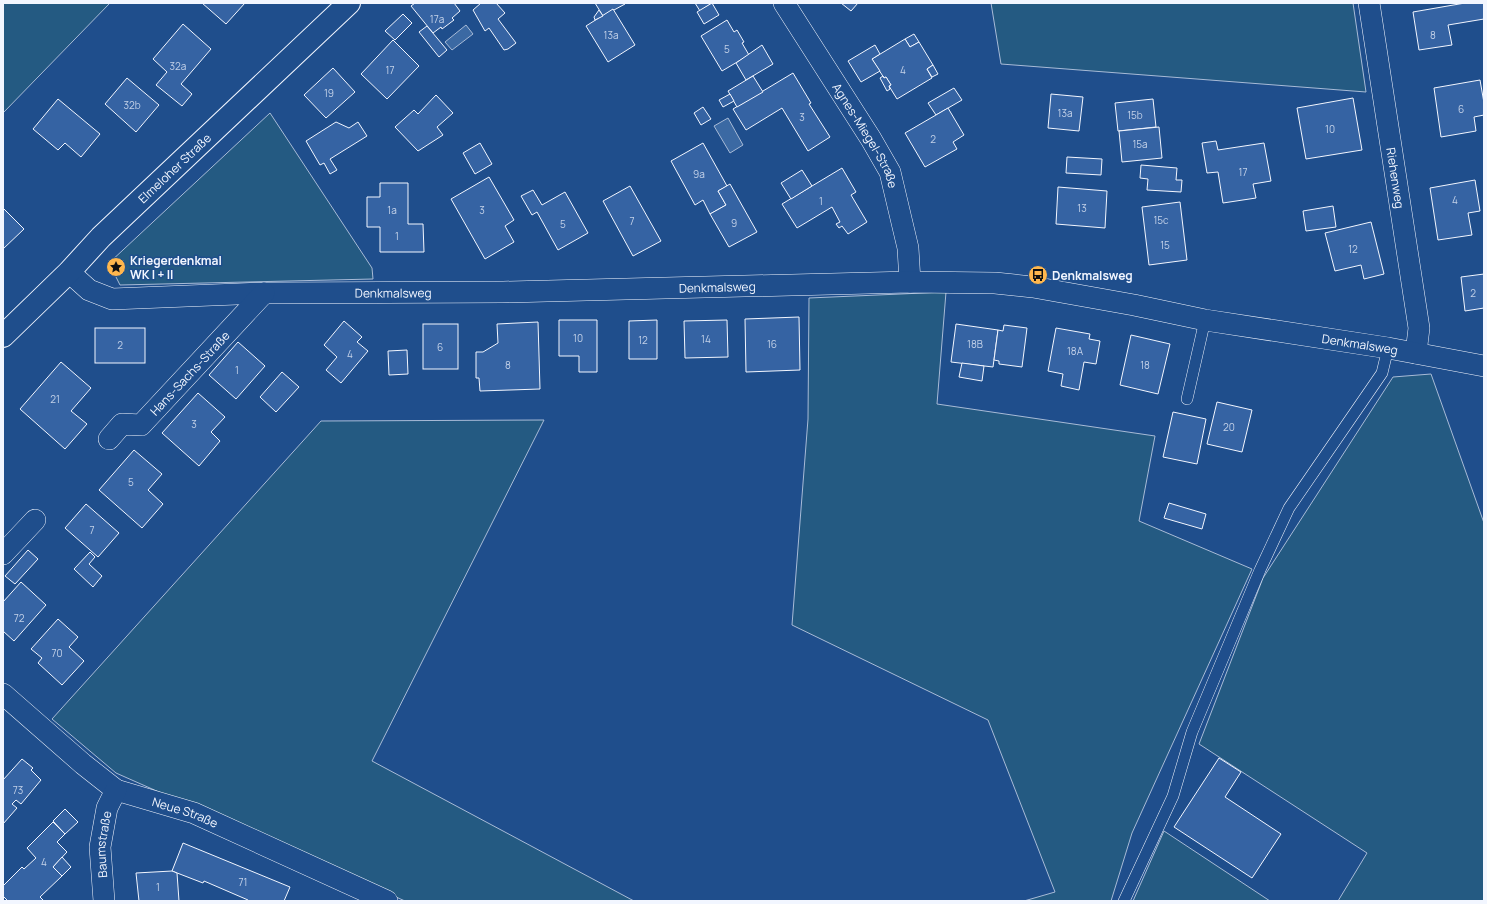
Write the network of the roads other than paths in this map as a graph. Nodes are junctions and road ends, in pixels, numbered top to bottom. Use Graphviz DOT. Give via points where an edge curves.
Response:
graph roads {
  1 [pos="349,3"];
  2 [pos="784,3"];
  3 [pos="1369,3"];
  4 [pos="69,272"];
  5 [pos="910,282"];
  6 [pos="264,293"];
  7 [pos="1205,320"];
  8 [pos="3,336"];
  9 [pos="1388,348"];
  10 [pos="1416,353"];
  11 [pos="1484,366"];
  12 [pos="1187,399"];
  13 [pos="109,439"];
  14 [pos="35,520"];
  15 [pos="3,554"];
  16 [pos="3,694"];
  17 [pos="116,790"];
  18 [pos="104,901"];
  19 [pos="387,901"];
  20 [pos="1124,901"];
  1 -- 4 [label="street, Elmeloher Straße" via="101,237"];
  2 -- 5 [label="street, Agnes-Miegel-Straße" via="872,139 890,172 908,248"];
  3 -- 10 [label="street, Riehenweg" via="1419,328"];
  4 -- 6 [label="street, Denkmalsweg" via="88,290 112,299"];
  4 -- 8 [label="street, Elmeloher Straße"];
  5 -- 6 [label="street, Denkmalsweg" via="503,292"];
  5 -- 7 [label="street, Denkmalsweg" via="995,283 1033,287"];
  6 -- 13 [label="street, Hans-Sachs-Straße" via="141,425 122,424"];
  7 -- 9 [label="street, Denkmalsweg"];
  7 -- 12 [label="lane"];
  9 -- 10 [label="street, Denkmalsweg"];
  9 -- 20 [label="lane" via="1382,373 1289,508 1192,732 1173,796"];
  10 -- 11 [label="street, Denkmalsweg"];
  14 -- 15 [label="street"];
  16 -- 17 [label="street, Neue Straße"];
  17 -- 18 [label="street, Baumstraße" via="107,808 100,847"];
  17 -- 19 [label="street, Neue Straße" via="194,813"];
}
